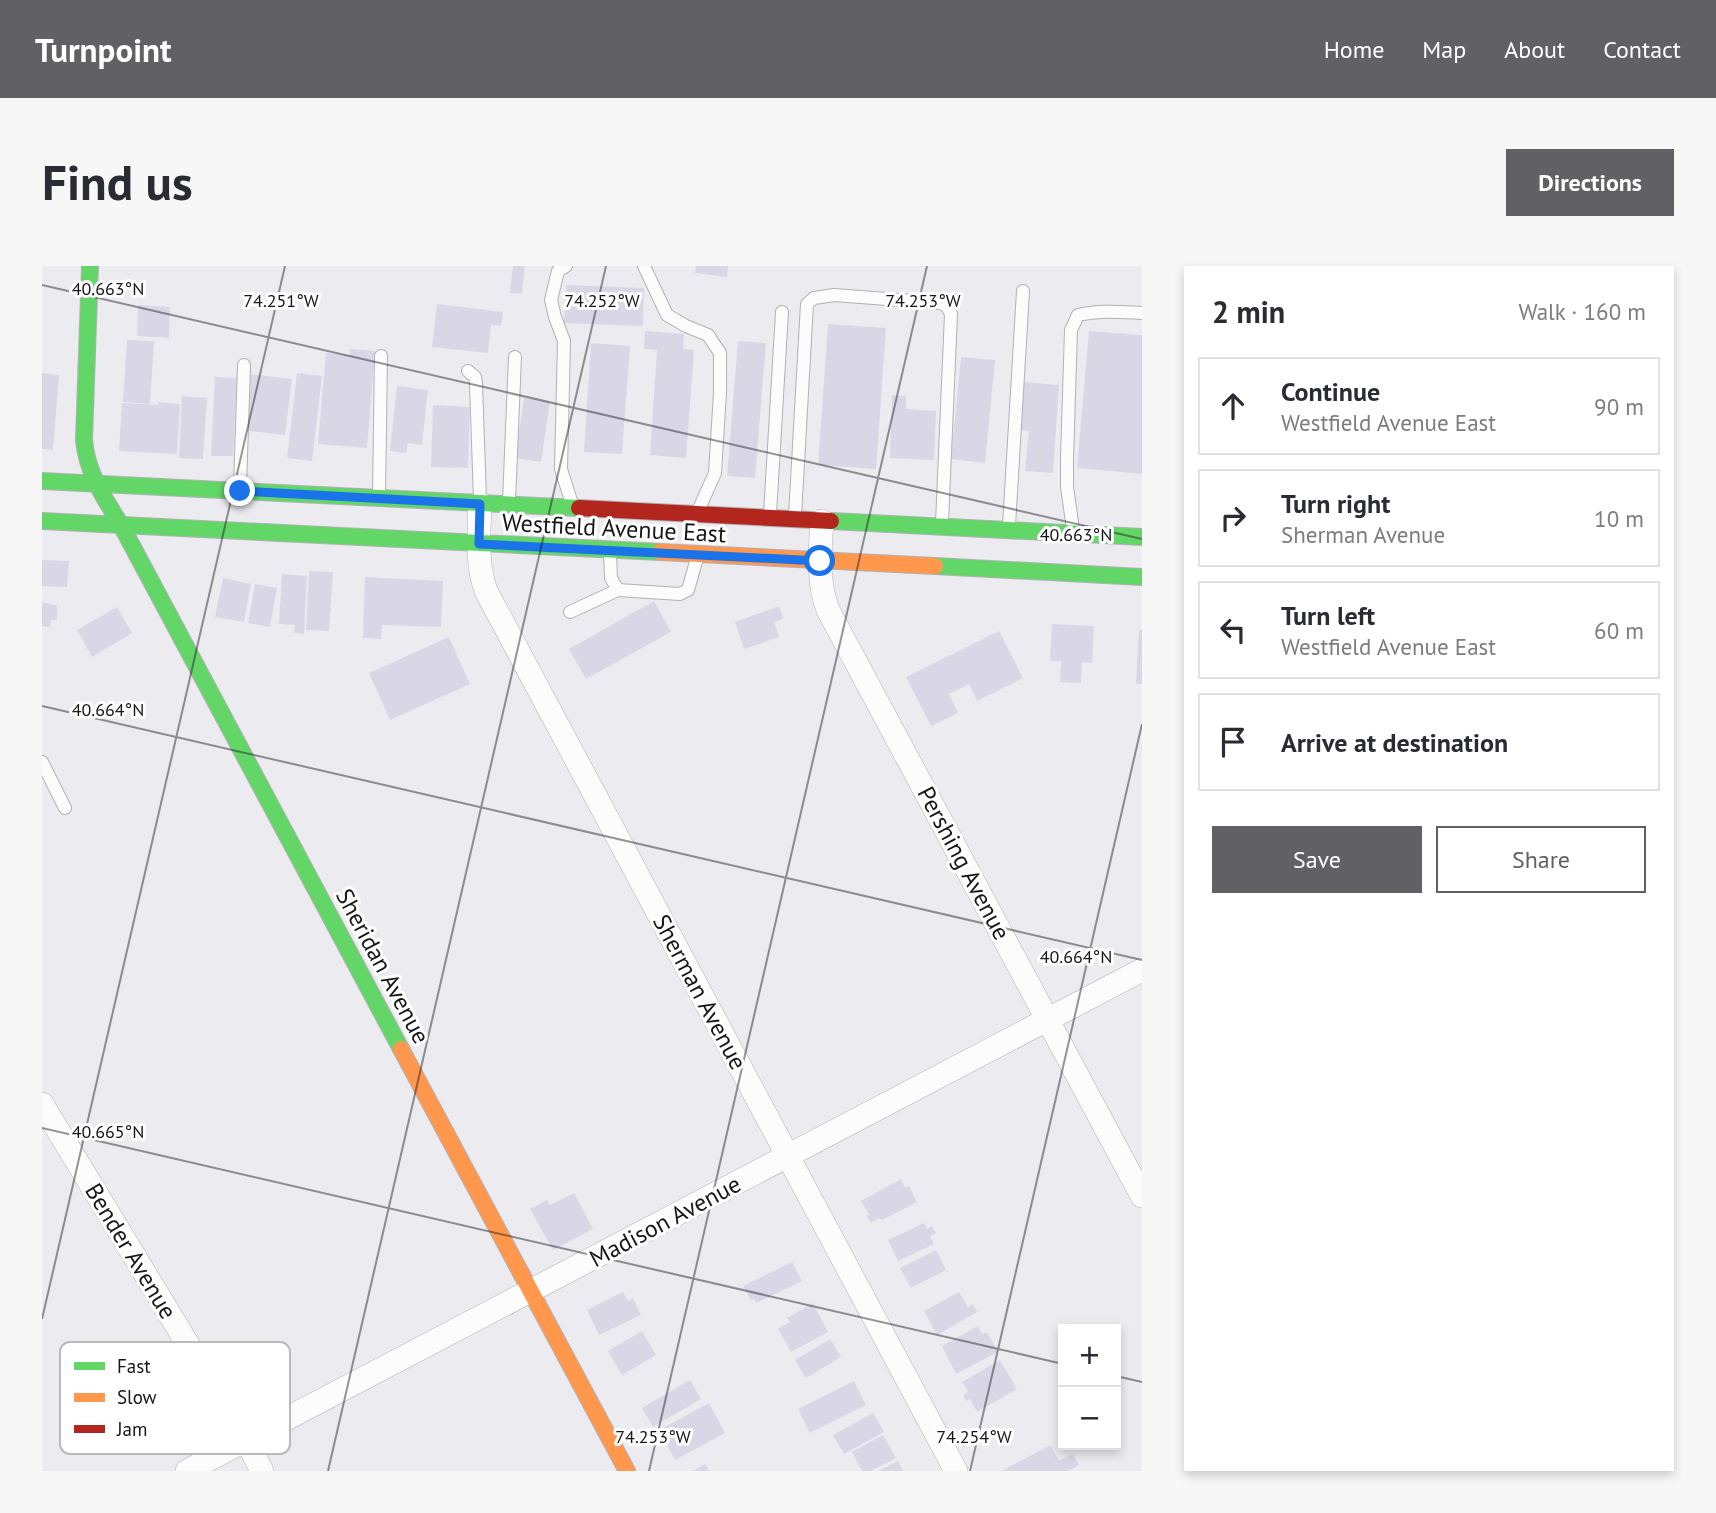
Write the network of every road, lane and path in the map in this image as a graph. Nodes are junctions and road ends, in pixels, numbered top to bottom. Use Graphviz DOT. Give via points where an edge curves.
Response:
graph roads {
  1 [pos="90,266"];
  2 [pos="566,266"];
  3 [pos="644,266"];
  4 [pos="1023,291"];
  5 [pos="782,312"];
  6 [pos="1142,313"];
  7 [pos="381,356"];
  8 [pos="515,357"];
  9 [pos="244,365"];
  10 [pos="468,371"];
  11 [pos="42,481"];
  12 [pos="97,484"];
  13 [pos="240,491"];
  14 [pos="379,498"];
  15 [pos="480,504"];
  16 [pos="509,505"];
  17 [pos="573,508"];
  18 [pos="696,514"];
  19 [pos="769,518"];
  20 [pos="795,519"];
  21 [pos="42,521"];
  22 [pos="822,521"];
  23 [pos="121,525"];
  24 [pos="942,527"];
  25 [pos="1008,530"];
  26 [pos="1142,537"];
  27 [pos="479,544"];
  28 [pos="610,550"];
  29 [pos="1072,553"];
  30 [pos="698,555"];
  31 [pos="820,561"];
  32 [pos="1142,577"];
  33 [pos="618,590"];
  34 [pos="570,612"];
  35 [pos="42,762"];
  36 [pos="65,808"];
  37 [pos="1142,970"];
  38 [pos="1047,1020"];
  39 [pos="42,1104"];
  40 [pos="788,1156"];
  41 [pos="1142,1196"];
  42 [pos="530,1291"];
  43 [pos="186,1342"];
  44 [pos="290,1417"];
  45 [pos="219,1454"];
  46 [pos="253,1454"];
  47 [pos="187,1471"];
  48 [pos="262,1471"];
  49 [pos="627,1471"];
  50 [pos="956,1471"];
  1 -- 12 [label="main road, Sheridan Avenue" via="84,452"];
  2 -- 17 [label="lane" via="558,271 551,300 564,341 561,469"];
  3 -- 18 [label="lane" via="667,315 708,335 720,353 715,473"];
  4 -- 25 [label="lane"];
  5 -- 19 [label="lane"];
  6 -- 29 [label="lane" via="1079,315 1071,330 1067,459"];
  7 -- 14 [label="lane"];
  8 -- 16 [label="lane"];
  9 -- 13 [label="lane"];
  10 -- 15 [label="lane" via="476,383"];
  11 -- 12 [label="main road, Westfield Avenue East"];
  12 -- 13 [label="main road, Westfield Avenue East"];
  12 -- 23 [label="main road, Sheridan Avenue"];
  13 -- 14 [label="main road, Westfield Avenue East"];
  14 -- 15 [label="main road, Westfield Avenue East"];
  15 -- 16 [label="main road, Westfield Avenue East"];
  15 -- 27 [label="street, Sherman Avenue"];
  16 -- 17 [label="main road, Westfield Avenue East"];
  17 -- 18 [label="main road, Westfield Avenue East"];
  18 -- 19 [label="main road, Westfield Avenue East"];
  19 -- 20 [label="main road, Westfield Avenue East"];
  20 -- 22 [label="main road, Westfield Avenue East"];
  20 -- 24 [label="lane" via="807,304 834,295 940,303 951,314"];
  21 -- 23 [label="main road, Westfield Avenue East"];
  22 -- 24 [label="main road, Westfield Avenue East"];
  22 -- 31 [label="street, Pershing Avenue"];
  23 -- 27 [label="main road, Westfield Avenue East"];
  23 -- 42 [label="main road, Sheridan Avenue"];
  24 -- 25 [label="main road, Westfield Avenue East"];
  25 -- 29 [label="main road, Westfield Avenue East"];
  26 -- 29 [label="main road, Westfield Avenue East"];
  27 -- 28 [label="main road, Westfield Avenue East"];
  27 -- 40 [label="street, Sherman Avenue" via="478,563 486,591"];
  28 -- 30 [label="main road, Westfield Avenue East"];
  28 -- 33 [label="lane" via="611,578"];
  29 -- 31 [label="main road, Westfield Avenue East"];
  29 -- 32 [label="main road, Westfield Avenue East"];
  30 -- 31 [label="main road, Westfield Avenue East"];
  30 -- 33 [label="lane" via="688,590 680,594"];
  31 -- 38 [label="street, Pershing Avenue" via="828,610"];
  33 -- 34 [label="lane"];
  35 -- 36 [label="lane"];
  37 -- 38 [label="street, Madison Avenue"];
  38 -- 40 [label="street, Madison Avenue"];
  38 -- 41 [label="street, Pershing Avenue"];
  39 -- 43 [label="street, Bender Avenue"];
  40 -- 42 [label="street, Madison Avenue"];
  40 -- 50 [label="street, Sherman Avenue"];
  42 -- 44 [label="street, Madison Avenue"];
  42 -- 49 [label="main road, Sheridan Avenue"];
  45 -- 47 [label="street, Madison Avenue"];
  46 -- 48 [label="street, Bender Avenue"];
}
